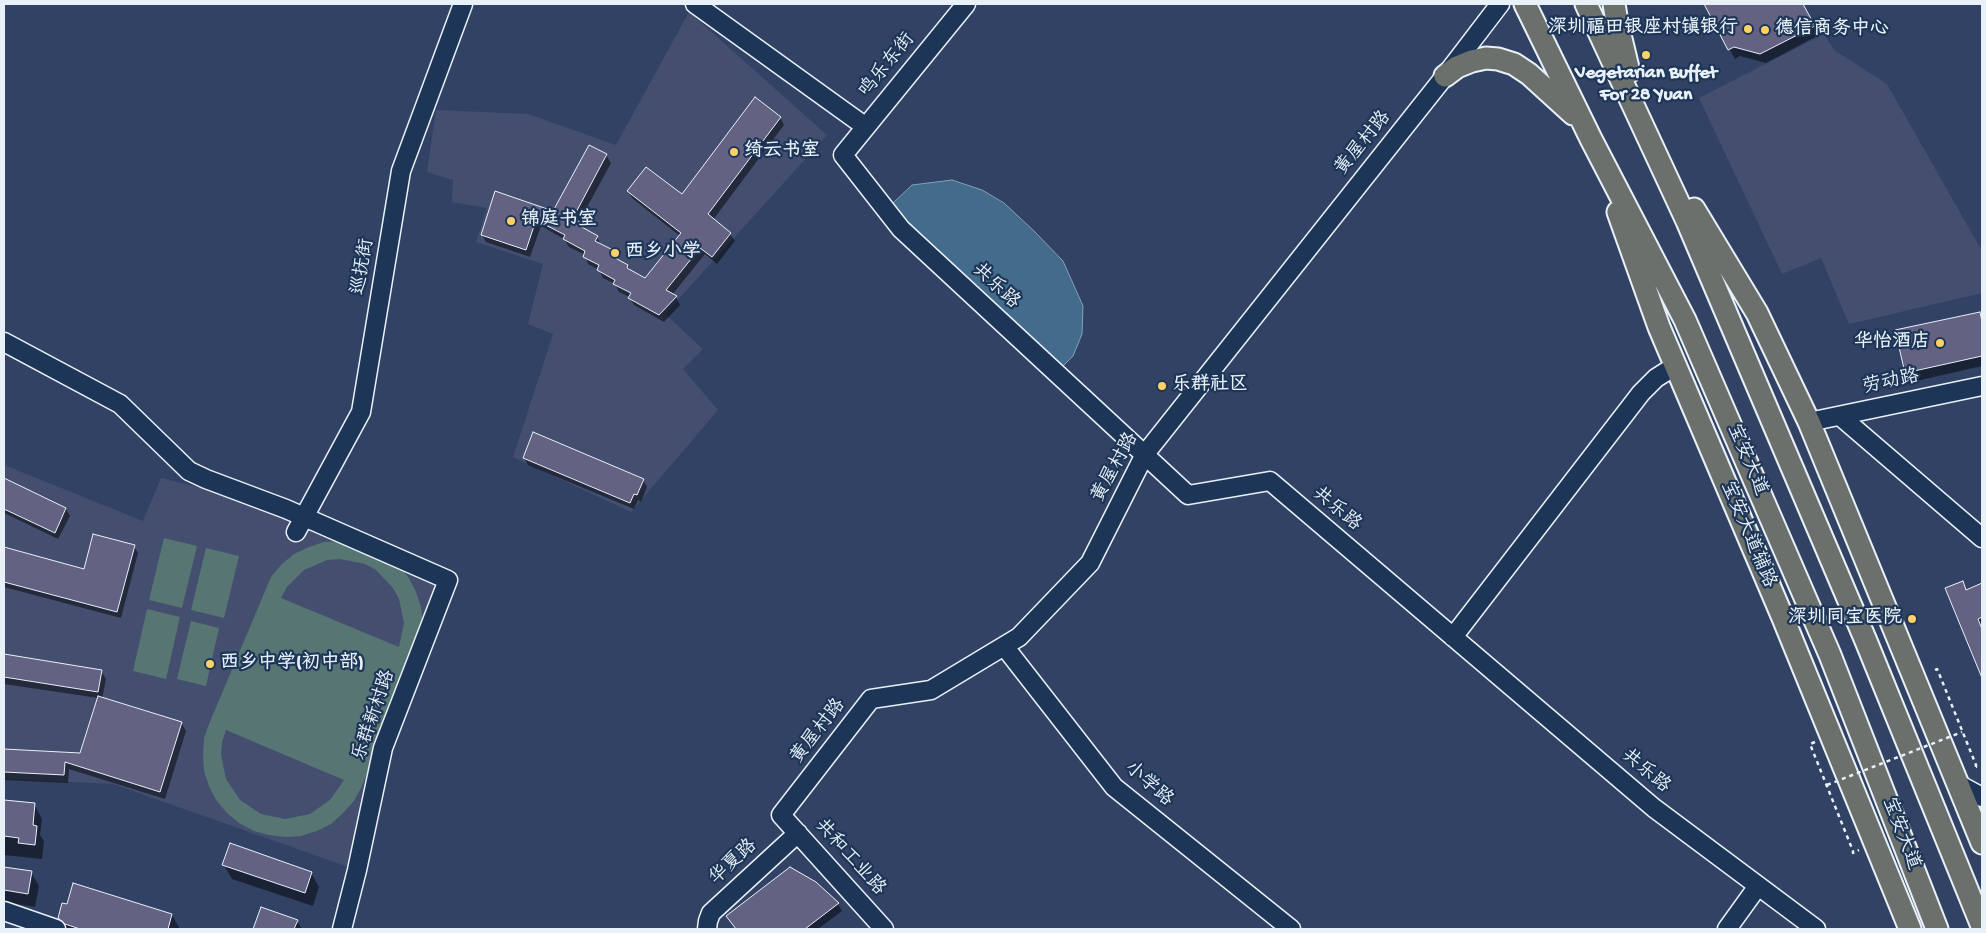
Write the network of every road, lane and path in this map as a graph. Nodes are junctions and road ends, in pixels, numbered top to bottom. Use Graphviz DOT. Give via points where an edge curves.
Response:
graph roads {
  1 [pos="463,4"];
  2 [pos="695,4"];
  3 [pos="966,4"];
  4 [pos="1500,4"];
  5 [pos="1525,4"];
  6 [pos="1586,4"];
  7 [pos="1614,4"];
  8 [pos="1445,76"];
  9 [pos="866,127"];
  10 [pos="1646,131"];
  11 [pos="1588,132"];
  12 [pos="843,155"];
  13 [pos="4,342"];
  14 [pos="1676,366"];
  15 [pos="1982,386"];
  16 [pos="1840,416"];
  17 [pos="1809,422"];
  18 [pos="1145,454"];
  19 [pos="300,524"];
  20 [pos="1982,538"];
  21 [pos="1453,637"];
  22 [pos="1004,646"];
  23 [pos="1936,671"];
  24 [pos="1962,732"];
  25 [pos="1816,741"];
  26 [pos="1974,767"];
  27 [pos="1958,784"];
  28 [pos="1826,785"];
  29 [pos="1982,797"];
  30 [pos="782,815"];
  31 [pos="798,833"];
  32 [pos="1982,843"];
  33 [pos="1859,850"];
  34 [pos="1758,886"];
  35 [pos="4,910"];
  36 [pos="1982,926"];
  37 [pos="56,929"];
  38 [pos="342,929"];
  39 [pos="707,929"];
  40 [pos="884,929"];
  41 [pos="1291,929"];
  42 [pos="1727,929"];
  43 [pos="1816,929"];
  44 [pos="1910,929"];
  45 [pos="1937,929"];
  1 -- 19 [label="street, 巡抚街" via="402,171 361,412"];
  2 -- 9 [label="street"];
  3 -- 9 [label="street, 鸣乐东街"];
  4 -- 8 [label="street, 黄屋村路"];
  5 -- 11 [label="main road, 宝安大道"];
  6 -- 10 [label="main road, 宝安大道"];
  7 -- 10 [label="main road" via="1624,55"];
  8 -- 11 [label="main road" via="1457,67 1486,58 1514,64 1529,74"];
  8 -- 18 [label="street, 黄屋村路"];
  9 -- 12 [label="street, 鸣乐东街"];
  10 -- 17 [label="main road" via="1757,313"];
  10 -- 36 [label="main road, 宝安大道" via="1866,642"];
  11 -- 14 [label="main road, 宝安大道辅路"];
  11 -- 45 [label="main road, 宝安大道" via="1685,320 1830,655"];
  12 -- 18 [label="street, 共乐路" via="901,229"];
  13 -- 19 [label="street" via="120,404 189,471"];
  14 -- 21 [label="street" via="1656,378 1641,393"];
  14 -- 44 [label="main road, 宝安大道辅路"];
  15 -- 16 [label="street, 劳动路"];
  16 -- 17 [label="street, 劳动路"];
  16 -- 20 [label="street"];
  17 -- 27 [label="main road"];
  18 -- 21 [label="street, 共乐路" via="1188,495 1270,481"];
  18 -- 22 [label="street, 黄屋村路" via="1090,563 1019,637"];
  19 -- 38 [label="street, 乐群新村路" via="448,580 383,748"];
  21 -- 34 [label="street, 共乐路" via="1654,808"];
  22 -- 30 [label="street, 黄屋村路" via="930,690 871,699"];
  22 -- 41 [label="street, 小学路" via="1114,787"];
  23 -- 24 [label="path"];
  24 -- 26 [label="path"];
  24 -- 28 [label="path, bridge"];
  25 -- 28 [label="path" via="1810,744"];
  27 -- 29 [label="street"];
  27 -- 32 [label="main road"];
  28 -- 33 [label="path" via="1853,853"];
  30 -- 31 [label="street, 共和工业路"];
  31 -- 39 [label="street, 华夏路" via="711,914"];
  31 -- 40 [label="street, 共和工业路"];
  34 -- 42 [label="street"];
  34 -- 43 [label="street, 共乐路"];
  35 -- 37 [label="street"];
}
